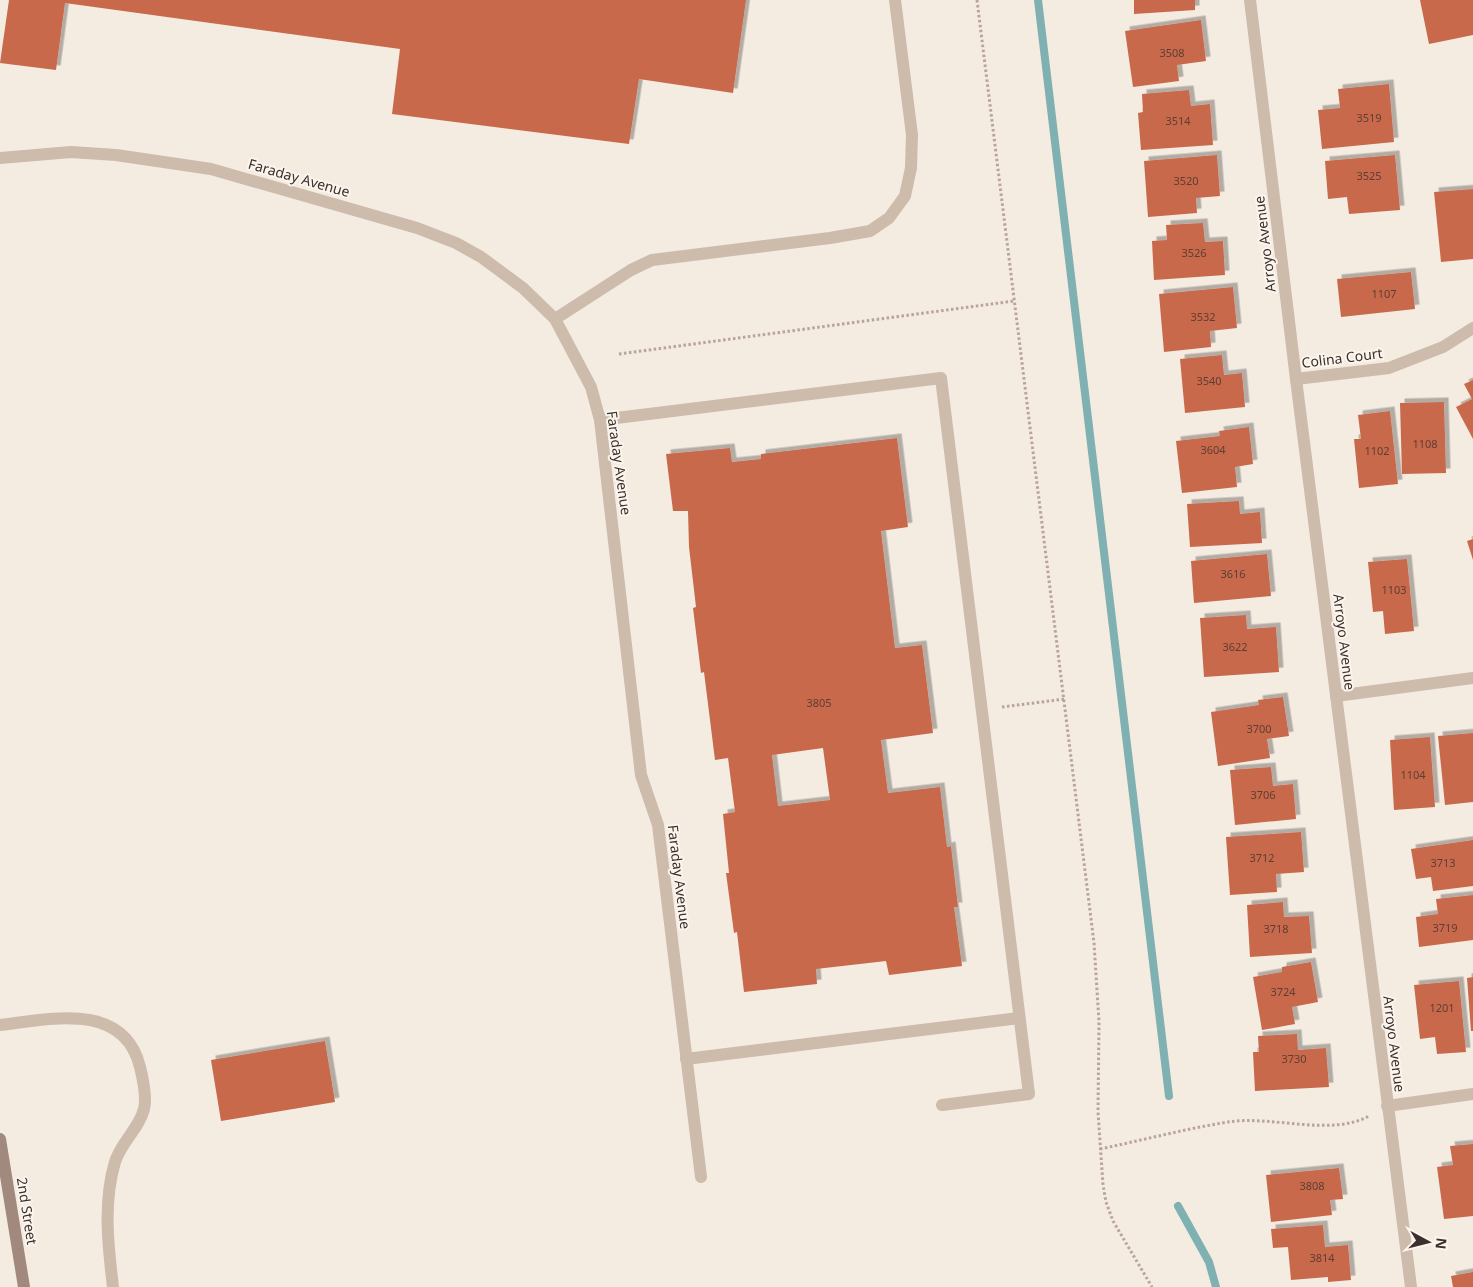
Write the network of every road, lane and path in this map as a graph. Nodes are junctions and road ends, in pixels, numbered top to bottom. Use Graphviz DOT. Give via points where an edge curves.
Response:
graph roads {
  1 [pos="895,0"];
  2 [pos="977,0"];
  3 [pos="1250,0"];
  4 [pos="0,158"];
  5 [pos="1014,301"];
  6 [pos="555,318"];
  7 [pos="1473,328"];
  8 [pos="619,354"];
  9 [pos="1296,379"];
  10 [pos="600,420"];
  11 [pos="1473,678"];
  12 [pos="1336,696"];
  13 [pos="1066,699"];
  14 [pos="980,710"];
  15 [pos="1019,1018"];
  16 [pos="0,1024"];
  17 [pos="686,1059"];
  18 [pos="1473,1094"];
  19 [pos="942,1104"];
  20 [pos="1387,1106"];
  21 [pos="0,1139"];
  22 [pos="1100,1150"];
  23 [pos="700,1177"];
  24 [pos="24,1287"];
  25 [pos="113,1287"];
  26 [pos="1152,1287"];
  27 [pos="1411,1287"];
  1 -- 6 [label="street" via="912,135 911,168 905,196 889,218 870,231 652,260"];
  2 -- 5 [label="path"];
  3 -- 9 [label="street, Arroyo Avenue"];
  4 -- 6 [label="street, Faraday Avenue" via="71,152 211,169 418,228 481,257 523,288"];
  5 -- 8 [label="path"];
  5 -- 13 [label="path"];
  6 -- 10 [label="street, Faraday Avenue" via="591,387"];
  7 -- 9 [label="street, Colina Court" via="1443,347 1389,368"];
  9 -- 12 [label="street, Arroyo Avenue"];
  10 -- 14 [label="street" via="942,378"];
  10 -- 17 [label="street, Faraday Avenue" via="641,775 658,825"];
  11 -- 12 [label="street"];
  12 -- 20 [label="street, Arroyo Avenue"];
  13 -- 14 [label="path"];
  13 -- 22 [label="path" via="1094,943 1099,1022"];
  14 -- 15 [label="street"];
  15 -- 17 [label="street"];
  15 -- 19 [label="street" via="1028,1094"];
  16 -- 25 [label="street" via="56,1018 103,1022 131,1045 138,1057 144,1107 136,1130 122,1146 115,1161 109,1191 108,1239"];
  17 -- 23 [label="street, Faraday Avenue"];
  18 -- 20 [label="street"];
  20 -- 22 [label="path" via="1360,1121 1314,1126 1252,1120 1229,1122"];
  20 -- 27 [label="street, Arroyo Avenue"];
  21 -- 24 [label="street, 2nd Street"];
  22 -- 26 [label="path" via="1106,1202"];
}
